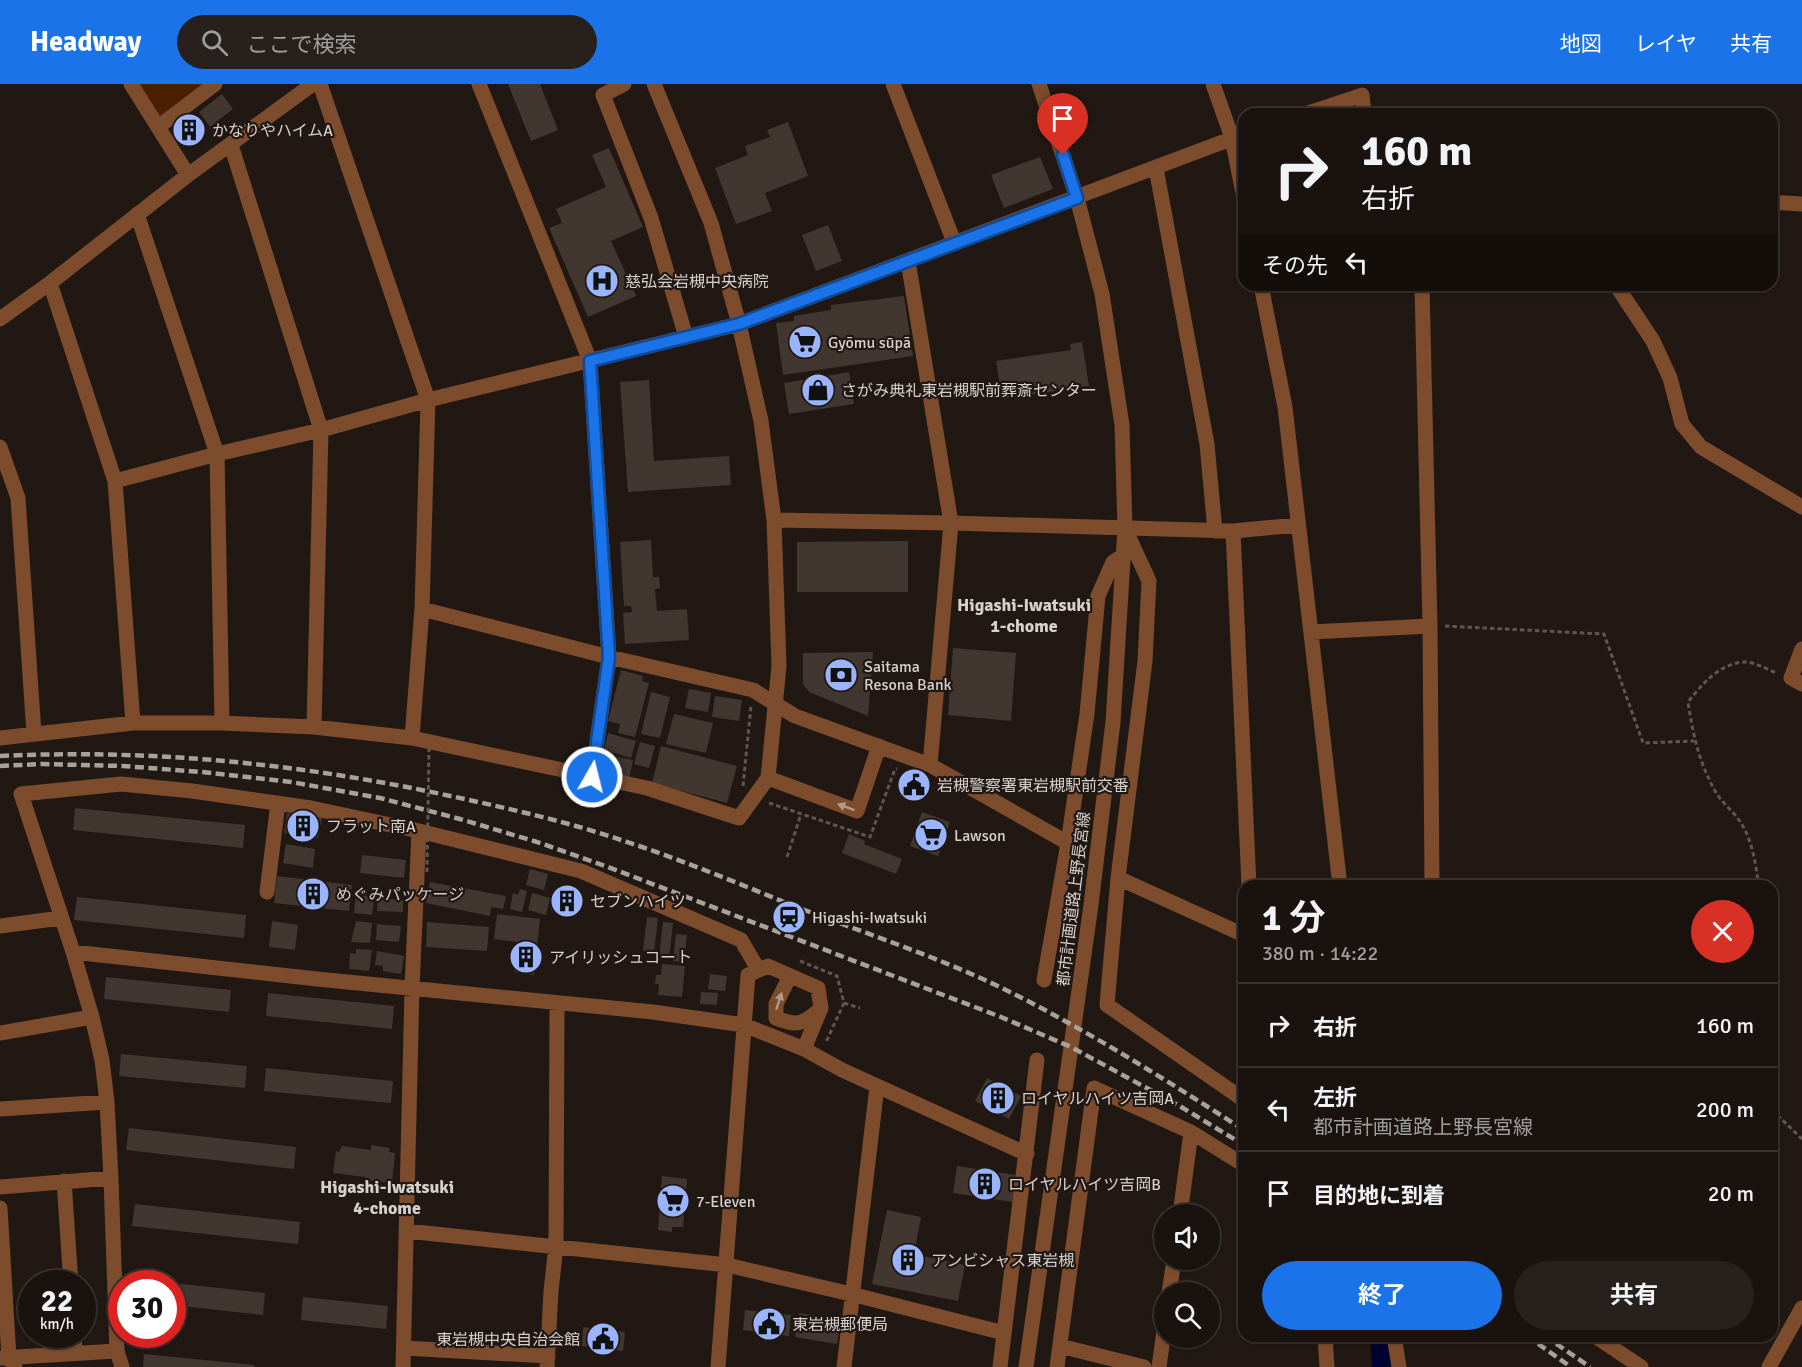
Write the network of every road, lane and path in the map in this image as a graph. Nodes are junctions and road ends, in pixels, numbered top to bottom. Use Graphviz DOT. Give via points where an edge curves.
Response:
graph roads {
  1 [pos="131,84"];
  2 [pos="215,84"];
  3 [pos="313,84"];
  4 [pos="320,84"];
  5 [pos="479,84"];
  6 [pos="624,84"];
  7 [pos="654,84"];
  8 [pos="893,84"];
  9 [pos="1039,84"];
  10 [pos="1213,84"];
  11 [pos="1361,90"];
  12 [pos="1319,108"];
  13 [pos="1363,108"];
  14 [pos="158,128"];
  15 [pos="1238,136"];
  16 [pos="231,146"];
  17 [pos="1156,168"];
  18 [pos="188,175"];
  19 [pos="1077,198"];
  20 [pos="1778,202"];
  21 [pos="1802,204"];
  22 [pos="137,214"];
  23 [pos="954,242"];
  24 [pos="908,261"];
  25 [pos="50,283"];
  26 [pos="1262,291"];
  27 [pos="1422,291"];
  28 [pos="1620,291"];
  29 [pos="0,319"];
  30 [pos="739,324"];
  31 [pos="686,337"];
  32 [pos="590,361"];
  33 [pos="428,400"];
  34 [pos="321,430"];
  35 [pos="0,447"];
  36 [pos="217,454"];
  37 [pos="115,481"];
  38 [pos="1802,507"];
  39 [pos="774,520"];
  40 [pos="951,523"];
  41 [pos="1298,525"];
  42 [pos="1125,528"];
  43 [pos="1215,531"];
  44 [pos="1233,531"];
  45 [pos="1124,555"];
  46 [pos="422,609"];
  47 [pos="1430,626"];
  48 [pos="1311,632"];
  49 [pos="1802,649"];
  50 [pos="609,657"];
  51 [pos="1796,681"];
  52 [pos="775,703"];
  53 [pos="752,704"];
  54 [pos="133,723"];
  55 [pos="222,723"];
  56 [pos="314,727"];
  57 [pos="34,734"];
  58 [pos="0,738"];
  59 [pos="412,738"];
  60 [pos="1694,741"];
  61 [pos="879,746"];
  62 [pos="429,749"];
  63 [pos="930,765"];
  64 [pos="905,770"];
  65 [pos="592,777"];
  66 [pos="768,778"];
  67 [pos="742,789"];
  68 [pos="278,803"];
  69 [pos="769,803"];
  70 [pos="801,814"];
  71 [pos="425,835"];
  72 [pos="1068,843"];
  73 [pos="787,857"];
  74 [pos="1118,878"];
  75 [pos="1249,880"];
  76 [pos="1339,880"];
  77 [pos="1432,880"];
  78 [pos="1758,880"];
  79 [pos="267,892"];
  80 [pos="60,918"];
  81 [pos="0,926"];
  82 [pos="1238,932"];
  83 [pos="73,952"];
  84 [pos="793,958"];
  85 [pos="758,969"];
  86 [pos="790,976"];
  87 [pos="1044,980"];
  88 [pos="412,988"];
  89 [pos="557,1003"];
  90 [pos="844,1003"];
  91 [pos="821,1008"];
  92 [pos="860,1008"];
  93 [pos="92,1017"];
  94 [pos="744,1025"];
  95 [pos="0,1033"];
  96 [pos="804,1049"];
  97 [pos="823,1049"];
  98 [pos="1037,1060"];
  99 [pos="877,1086"];
  100 [pos="1238,1096"];
  101 [pos="107,1102"];
  102 [pos="0,1109"];
  103 [pos="1778,1116"];
  104 [pos="1191,1132"];
  105 [pos="1802,1139"];
  106 [pos="1027,1154"];
  107 [pos="1238,1161"];
  108 [pos="111,1178"];
  109 [pos="64,1181"];
  110 [pos="0,1187"];
  111 [pos="1181,1204"];
  112 [pos="0,1208"];
  113 [pos="408,1231"];
  114 [pos="556,1246"];
  115 [pos="727,1265"];
  116 [pos="69,1270"];
  117 [pos="851,1294"];
  118 [pos="1802,1308"];
  119 [pos="1004,1333"];
  120 [pos="1325,1342"];
  121 [pos="1395,1342"];
  122 [pos="1604,1342"];
  123 [pos="1060,1346"];
  124 [pos="75,1348"];
  125 [pos="404,1348"];
  126 [pos="1162,1348"];
  127 [pos="117,1351"];
  128 [pos="75,1352"];
  129 [pos="8,1361"];
  130 [pos="547,1361"];
  131 [pos="122,1367"];
  132 [pos="403,1367"];
  133 [pos="718,1367"];
  134 [pos="844,1367"];
  135 [pos="1000,1367"];
  136 [pos="1026,1367"];
  137 [pos="1058,1367"];
  138 [pos="1144,1367"];
  139 [pos="1159,1367"];
  140 [pos="1327,1367"];
  141 [pos="1399,1367"];
  142 [pos="1641,1367"];
  143 [pos="1769,1367"];
  1 -- 14 [label="street"];
  2 -- 14 [label="street"];
  3 -- 16 [label="street"];
  4 -- 33 [label="street"];
  5 -- 32 [label="street"];
  6 -- 31 [label="street" via="603,95 651,218"];
  7 -- 30 [label="street" via="711,223"];
  8 -- 23 [label="street"];
  9 -- 19 [label="street, 都市計画道路上野長宮線"];
  10 -- 15 [label="street"];
  11 -- 12 [label="street"];
  11 -- 13 [label="street"];
  14 -- 18 [label="street"];
  15 -- 17 [label="street"];
  16 -- 18 [label="street"];
  16 -- 34 [label="street"];
  17 -- 19 [label="street"];
  17 -- 43 [label="street" via="1207,444"];
  18 -- 22 [label="street"];
  19 -- 23 [label="street"];
  19 -- 42 [label="street, 都市計画道路上野長宮線" via="1102,294 1120,414"];
  20 -- 21 [label="street"];
  22 -- 25 [label="street"];
  22 -- 36 [label="street"];
  23 -- 24 [label="street"];
  24 -- 30 [label="street"];
  24 -- 40 [label="street"];
  25 -- 29 [label="street"];
  25 -- 37 [label="street"];
  26 -- 41 [label="street" via="1285,407"];
  27 -- 47 [label="street"];
  28 -- 38 [label="street" via="1653,340 1670,378 1682,424 1701,447"];
  30 -- 31 [label="street"];
  30 -- 39 [label="street" via="761,421"];
  31 -- 32 [label="street"];
  32 -- 33 [label="street"];
  32 -- 50 [label="street"];
  33 -- 34 [label="street"];
  33 -- 46 [label="street"];
  34 -- 36 [label="street"];
  34 -- 56 [label="street"];
  35 -- 57 [label="street" via="18,498"];
  36 -- 37 [label="street"];
  36 -- 55 [label="street"];
  37 -- 54 [label="street"];
  39 -- 40 [label="street"];
  39 -- 52 [label="street" via="778,666"];
  40 -- 42 [label="street"];
  40 -- 63 [label="street"];
  41 -- 44 [label="street"];
  41 -- 48 [label="street"];
  42 -- 43 [label="street"];
  42 -- 45 [label="street, 都市計画道路上野長宮線"];
  42 -- 74 [label="street" via="1149,581 1145,661"];
  43 -- 44 [label="street"];
  44 -- 75 [label="street"];
  45 -- 72 [label="street" via="1113,562 1098,596 1087,714"];
  45 -- 136 [label="street, 都市計画道路上野長宮線" via="1113,722 1094,882"];
  46 -- 50 [label="street"];
  46 -- 59 [label="street"];
  47 -- 48 [label="street"];
  47 -- 60 [label="path" via="1604,634 1643,743"];
  47 -- 77 [label="street"];
  48 -- 76 [label="street"];
  49 -- 51 [label="street"];
  50 -- 52 [label="street" via="753,690"];
  50 -- 65 [label="street"];
  51 -- 60 [label="path" via="1746,662 1721,669 1689,702"];
  52 -- 61 [label="street" via="795,716"];
  52 -- 66 [label="street"];
  53 -- 67 [label="path"];
  54 -- 55 [label="street"];
  54 -- 57 [label="street"];
  55 -- 56 [label="street"];
  56 -- 59 [label="street"];
  57 -- 58 [label="street"];
  59 -- 65 [label="street"];
  60 -- 78 [label="path" via="1716,794 1739,820 1752,847"];
  61 -- 63 [label="street"];
  61 -- 66 [label="street, one-way" via="857,811"];
  62 -- 71 [label="path, bridge" via="424,872"];
  63 -- 72 [label="street"];
  64 -- 70 [label="path" via="895,769 870,837"];
  65 -- 66 [label="street" via="647,788 739,818"];
  68 -- 71 [label="street"];
  68 -- 79 [label="street"];
  68 -- 80 [label="street" via="121,784 21,794"];
  69 -- 70 [label="path"];
  70 -- 73 [label="path"];
  71 -- 85 [label="street" via="581,872 741,940"];
  71 -- 88 [label="street"];
  72 -- 87 [label="street"];
  74 -- 82 [label="street"];
  74 -- 100 [label="street" via="1107,1005"];
  80 -- 81 [label="street"];
  80 -- 83 [label="street"];
  83 -- 88 [label="street"];
  83 -- 93 [label="street"];
  84 -- 90 [label="path" via="837,976"];
  85 -- 86 [label="street" via="768,966"];
  85 -- 94 [label="street" via="748,975"];
  86 -- 91 [label="street" via="818,988"];
  91 -- 86 [label="street, one-way" via="809,1020 792,1024 776,1018 776,1004"];
  88 -- 89 [label="street"];
  88 -- 113 [label="street"];
  89 -- 94 [label="street"];
  89 -- 114 [label="street"];
  90 -- 92 [label="path"];
  90 -- 97 [label="path"];
  91 -- 96 [label="street"];
  93 -- 95 [label="street"];
  93 -- 101 [label="street"];
  94 -- 96 [label="street"];
  94 -- 115 [label="street"];
  96 -- 99 [label="street"];
  98 -- 106 [label="street"];
  99 -- 106 [label="street"];
  99 -- 117 [label="street"];
  101 -- 102 [label="street"];
  101 -- 108 [label="street"];
  103 -- 105 [label="path"];
  104 -- 107 [label="street"];
  104 -- 111 [label="street"];
  104 -- 123 [label="street" via="1094,1088"];
  106 -- 119 [label="street"];
  108 -- 109 [label="street"];
  108 -- 127 [label="street"];
  109 -- 110 [label="street"];
  109 -- 116 [label="street"];
  112 -- 129 [label="street"];
  113 -- 114 [label="street"];
  113 -- 125 [label="street"];
  114 -- 115 [label="street"];
  114 -- 130 [label="street"];
  115 -- 117 [label="street"];
  115 -- 133 [label="street"];
  117 -- 119 [label="street"];
  117 -- 134 [label="street"];
  118 -- 143 [label="street"];
  119 -- 135 [label="street"];
  120 -- 140 [label="street"];
  121 -- 141 [label="street"];
  122 -- 142 [label="street"];
  123 -- 137 [label="street"];
  123 -- 138 [label="street"];
  124 -- 128 [label="street"];
  125 -- 130 [label="street"];
  125 -- 132 [label="street"];
  126 -- 139 [label="street"];
  127 -- 128 [label="street"];
  127 -- 131 [label="street"];
  128 -- 129 [label="street"];
}
